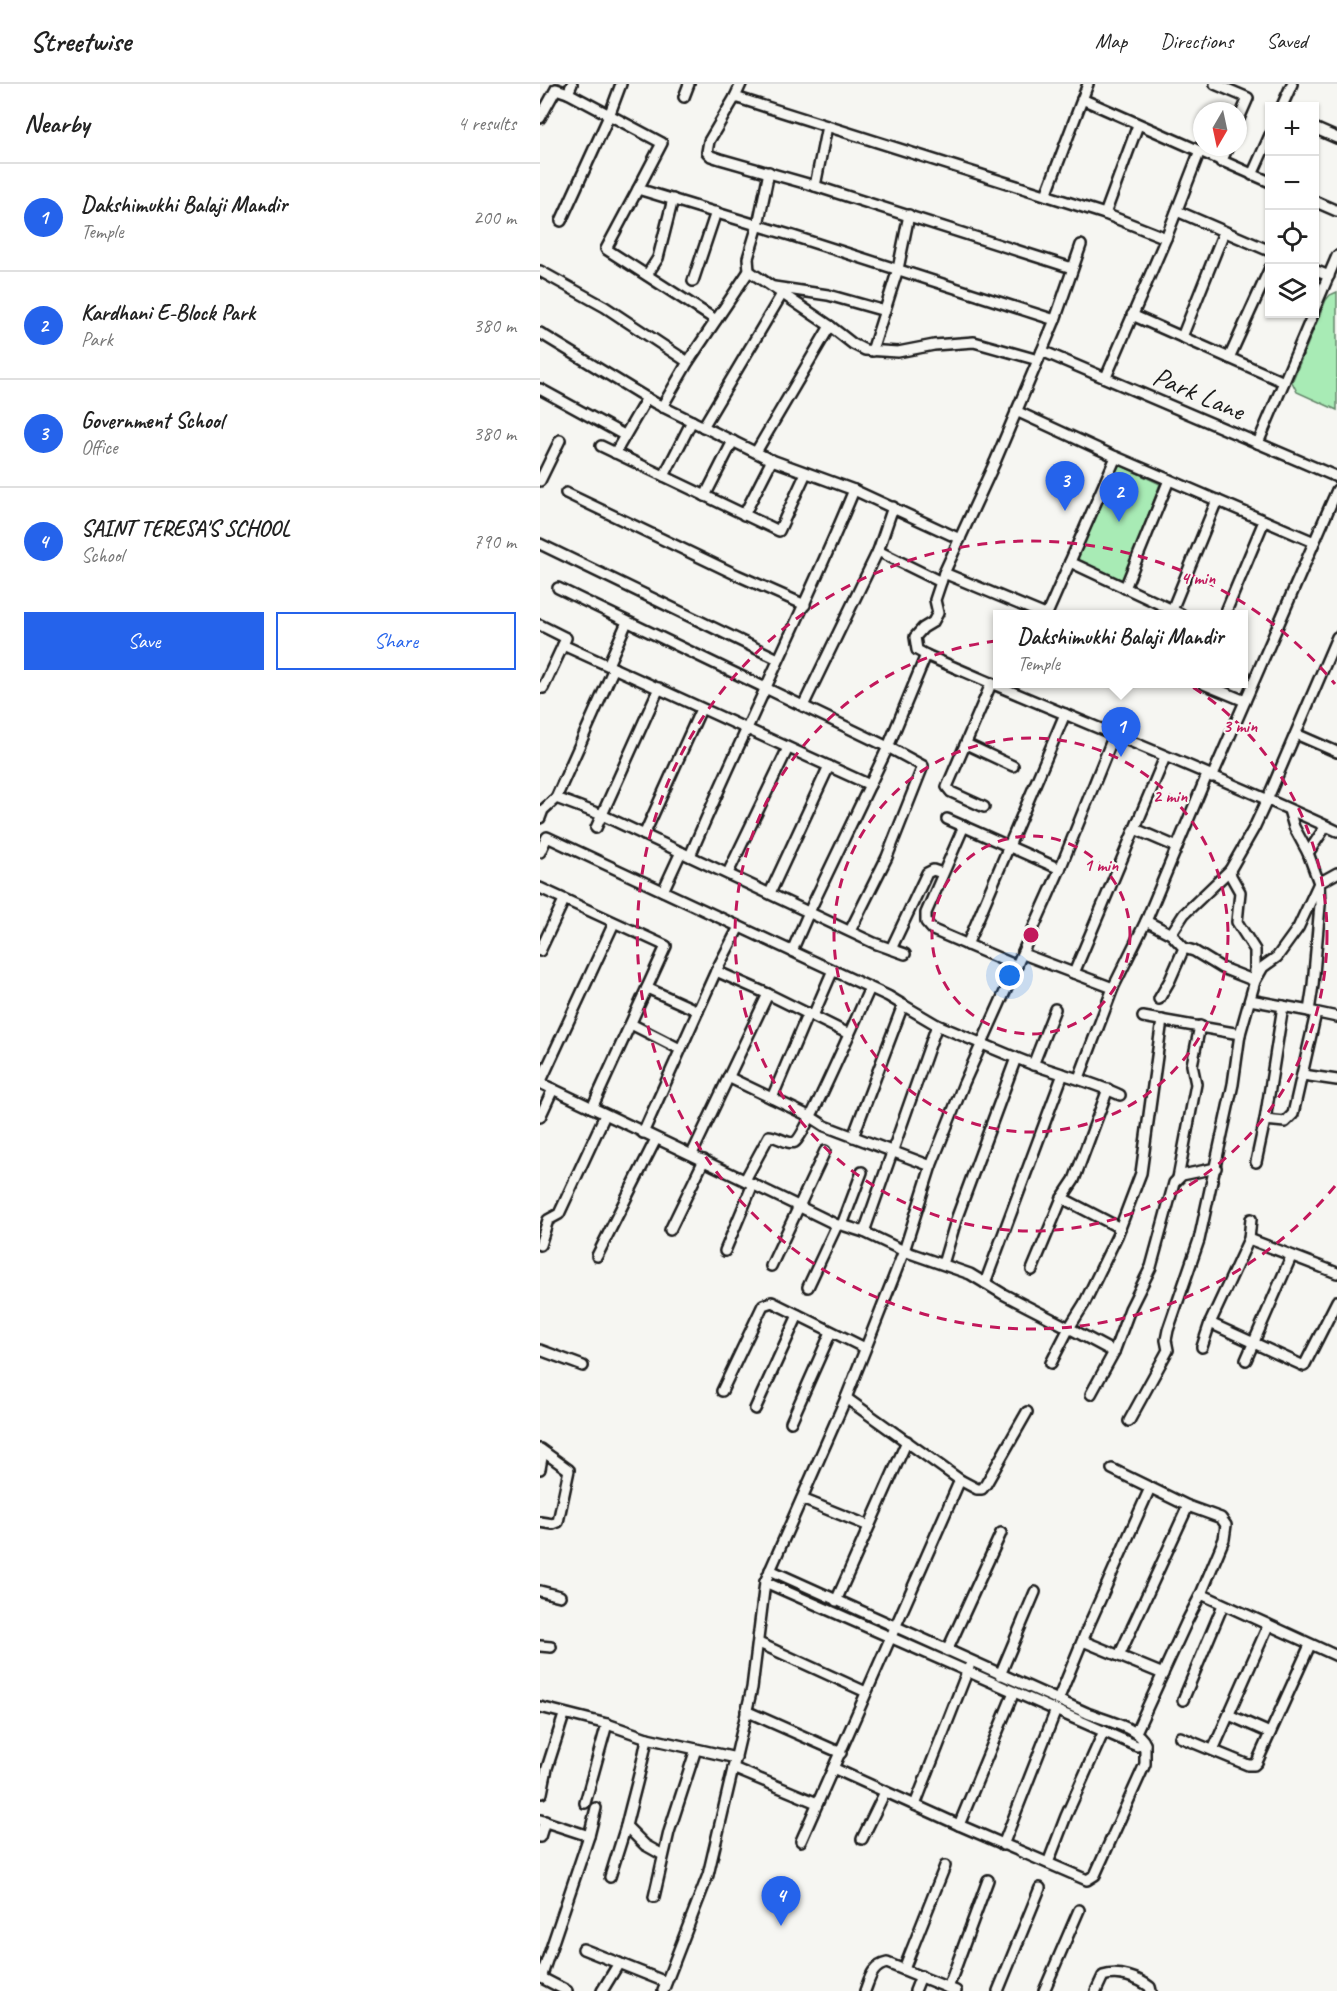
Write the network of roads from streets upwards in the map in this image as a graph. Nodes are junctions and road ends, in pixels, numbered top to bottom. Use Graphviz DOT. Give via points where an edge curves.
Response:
graph roads {
  1 [pos="621,84"];
  2 [pos="689,84"];
  3 [pos="741,84"];
  4 [pos="1088,84"];
  5 [pos="1292,84"];
  6 [pos="1221,85"];
  7 [pos="570,88"];
  8 [pos="735,97"];
  9 [pos="684,98"];
  10 [pos="1082,99"];
  11 [pos="1246,102"];
  12 [pos="1284,102"];
  13 [pos="609,116"];
  14 [pos="540,118"];
  15 [pos="1137,125"];
  16 [pos="827,126"];
  17 [pos="1319,130"];
  18 [pos="1337,138"];
  19 [pos="1265,144"];
  20 [pos="1193,150"];
  21 [pos="1198,156"];
  22 [pos="1206,156"];
  23 [pos="1223,156"];
  24 [pos="1221,162"];
  25 [pos="769,172"];
  26 [pos="1252,175"];
  27 [pos="1265,180"];
  28 [pos="815,186"];
  29 [pos="638,189"];
  30 [pos="1046,195"];
  31 [pos="673,199"];
  32 [pos="1319,203"];
  33 [pos="1177,211"];
  34 [pos="1337,211"];
  35 [pos="716,213"];
  36 [pos="1105,214"];
  37 [pos="909,215"];
  38 [pos="561,221"];
  39 [pos="758,225"];
  40 [pos="1224,232"];
  41 [pos="1166,238"];
  42 [pos="1081,245"];
  43 [pos="1265,249"];
  44 [pos="1337,256"];
  45 [pos="1072,268"];
  46 [pos="898,269"];
  47 [pos="540,271"];
  48 [pos="749,271"];
  49 [pos="1319,272"];
  50 [pos="646,275"];
  51 [pos="1329,276"];
  52 [pos="1265,277"];
  53 [pos="693,281"];
  54 [pos="772,287"];
  55 [pos="782,294"];
  56 [pos="1319,299"];
  57 [pos="885,311"];
  58 [pos="1132,315"];
  59 [pos="1311,318"];
  60 [pos="716,320"];
  61 [pos="1055,320"];
  62 [pos="830,326"];
  63 [pos="540,333"];
  64 [pos="1182,337"];
  65 [pos="872,351"];
  66 [pos="1040,356"];
  67 [pos="1229,358"];
  68 [pos="688,362"];
  69 [pos="1106,377"];
  70 [pos="1284,382"];
  71 [pos="540,389"];
  72 [pos="647,398"];
  73 [pos="662,407"];
  74 [pos="1017,411"];
  75 [pos="692,421"];
  76 [pos="703,427"];
  77 [pos="624,435"];
  78 [pos="560,440"];
  79 [pos="733,441"];
  80 [pos="1258,443"];
  81 [pos="600,446"];
  82 [pos="615,453"];
  83 [pos="756,453"];
  84 [pos="1116,457"];
  85 [pos="772,460"];
  86 [pos="806,473"];
  87 [pos="664,476"];
  88 [pos="1337,477"];
  89 [pos="1169,480"];
  90 [pos="540,481"];
  91 [pos="854,490"];
  92 [pos="1337,490"];
  93 [pos="566,493"];
  94 [pos="705,496"];
  95 [pos="1217,500"];
  96 [pos="893,507"];
  97 [pos="744,515"];
  98 [pos="1264,521"];
  99 [pos="960,539"];
  100 [pos="1314,542"];
  101 [pos="540,544"];
  102 [pos="878,551"];
  103 [pos="1070,562"];
  104 [pos="942,577"];
  105 [pos="558,588"];
  106 [pos="1125,588"];
  107 [pos="805,605"];
  108 [pos="1031,610"];
  109 [pos="1047,610"];
  110 [pos="1173,610"];
  111 [pos="1178,610"];
  112 [pos="1227,610"];
  113 [pos="627,622"];
  114 [pos="540,625"];
  115 [pos="1337,637"];
  116 [pos="563,645"];
  117 [pos="926,655"];
  118 [pos="778,659"];
  119 [pos="611,666"];
  120 [pos="991,684"];
  121 [pos="659,688"];
  122 [pos="765,688"];
  123 [pos="1001,688"];
  124 [pos="1214,688"];
  125 [pos="541,689"];
  126 [pos="1245,701"];
  127 [pos="802,706"];
  128 [pos="701,709"];
  129 [pos="1065,714"];
  130 [pos="747,729"];
  131 [pos="1296,734"];
  132 [pos="1114,735"];
  133 [pos="966,744"];
  134 [pos="888,747"];
  135 [pos="788,748"];
  136 [pos="1337,752"];
  137 [pos="1165,757"];
  138 [pos="829,766"];
  139 [pos="1013,766"];
  140 [pos="1210,776"];
  141 [pos="870,785"];
  142 [pos="556,798"];
  143 [pos="1267,800"];
  144 [pos="984,807"];
  145 [pos="1289,810"];
  146 [pos="602,815"];
  147 [pos="540,818"];
  148 [pos="947,819"];
  149 [pos="964,826"];
  150 [pos="1326,826"];
  151 [pos="596,828"];
  152 [pos="1135,829"];
  153 [pos="1337,831"];
  154 [pos="540,833"];
  155 [pos="644,835"];
  156 [pos="553,839"];
  157 [pos="1008,846"];
  158 [pos="1177,847"];
  159 [pos="540,852"];
  160 [pos="1308,853"];
  161 [pos="686,854"];
  162 [pos="1060,869"];
  163 [pos="1230,870"];
  164 [pos="728,873"];
  165 [pos="942,873"];
  166 [pos="1337,873"];
  167 [pos="1319,883"];
  168 [pos="540,888"];
  169 [pos="663,891"];
  170 [pos="770,893"];
  171 [pos="564,900"];
  172 [pos="808,912"];
  173 [pos="1146,921"];
  174 [pos="614,923"];
  175 [pos="739,927"];
  176 [pos="850,932"];
  177 [pos="1171,934"];
  178 [pos="967,945"];
  179 [pos="1184,948"];
  180 [pos="891,949"];
  181 [pos="540,951"];
  182 [pos="792,951"];
  183 [pos="904,954"];
  184 [pos="1023,954"];
  185 [pos="1017,966"];
  186 [pos="833,970"];
  187 [pos="716,971"];
  188 [pos="1074,973"];
  189 [pos="1255,981"];
  190 [pos="647,987"];
  191 [pos="870,988"];
  192 [pos="1113,988"];
  193 [pos="768,994"];
  194 [pos="1159,999"];
  195 [pos="1250,1000"];
  196 [pos="903,1005"];
  197 [pos="1283,1006"];
  198 [pos="1055,1009"];
  199 [pos="698,1011"];
  200 [pos="1312,1012"];
  201 [pos="810,1015"];
  202 [pos="1143,1017"];
  203 [pos="1337,1017"];
  204 [pos="1162,1020"];
  205 [pos="631,1024"];
  206 [pos="937,1025"];
  207 [pos="1200,1026"];
  208 [pos="849,1034"];
  209 [pos="1240,1034"];
  210 [pos="981,1044"];
  211 [pos="680,1049"];
  212 [pos="1016,1058"];
  213 [pos="1033,1065"];
  214 [pos="1063,1074"];
  215 [pos="1303,1075"];
  216 [pos="728,1077"];
  217 [pos="1079,1078"];
  218 [pos="1337,1080"];
  219 [pos="540,1083"];
  220 [pos="553,1089"];
  221 [pos="1108,1089"];
  222 [pos="1120,1095"];
  223 [pos="772,1098"];
  224 [pos="592,1108"];
  225 [pos="605,1114"];
  226 [pos="540,1117"];
  227 [pos="811,1117"];
  228 [pos="1265,1120"];
  229 [pos="642,1133"];
  230 [pos="854,1137"];
  231 [pos="656,1139"];
  232 [pos="825,1151"];
  233 [pos="891,1152"];
  234 [pos="692,1154"];
  235 [pos="704,1160"];
  236 [pos="1256,1162"];
  237 [pos="930,1166"];
  238 [pos="1216,1168"];
  239 [pos="862,1172"];
  240 [pos="1178,1178"];
  241 [pos="749,1182"];
  242 [pos="1062,1198"];
  243 [pos="800,1207"];
  244 [pos="1251,1219"];
  245 [pos="840,1225"];
  246 [pos="1120,1228"];
  247 [pos="670,1230"];
  248 [pos="864,1232"];
  249 [pos="1249,1239"];
  250 [pos="540,1245"];
  251 [pos="725,1251"];
  252 [pos="904,1251"];
  253 [pos="597,1256"];
  254 [pos="1292,1257"];
  255 [pos="943,1264"];
  256 [pos="771,1266"];
  257 [pos="1032,1270"];
  258 [pos="1337,1273"];
  259 [pos="985,1283"];
  260 [pos="808,1287"];
  261 [pos="1337,1302"];
  262 [pos="798,1315"];
  263 [pos="1210,1323"];
  264 [pos="1069,1328"];
  265 [pos="831,1332"];
  266 [pos="1254,1343"];
  267 [pos="1202,1347"];
  268 [pos="865,1348"];
  269 [pos="540,1350"];
  270 [pos="1114,1352"];
  271 [pos="1246,1360"];
  272 [pos="1051,1363"];
  273 [pos="583,1366"];
  274 [pos="722,1391"];
  275 [pos="1090,1394"];
  276 [pos="846,1398"];
  277 [pos="755,1409"];
  278 [pos="1027,1412"];
  279 [pos="1129,1421"];
  280 [pos="791,1422"];
  281 [pos="907,1441"];
  282 [pos="542,1451"];
  283 [pos="540,1469"];
  284 [pos="1112,1469"];
  285 [pos="960,1480"];
  286 [pos="1150,1488"];
  287 [pos="802,1499"];
  288 [pos="1188,1506"];
  289 [pos="540,1522"];
  290 [pos="869,1526"];
  291 [pos="1001,1533"];
  292 [pos="770,1570"];
  293 [pos="765,1582"];
  294 [pos="540,1591"];
  295 [pos="1035,1592"];
  296 [pos="1201,1594"];
  297 [pos="560,1596"];
  298 [pos="836,1601"];
  299 [pos="1223,1605"];
  300 [pos="1268,1626"];
  301 [pos="894,1627"];
  302 [pos="889,1637"];
  303 [pos="1083,1641"];
  304 [pos="759,1643"];
  305 [pos="1310,1645"];
  306 [pos="540,1646"];
  307 [pos="551,1647"];
  308 [pos="947,1651"];
  309 [pos="1119,1656"];
  310 [pos="1337,1656"];
  311 [pos="971,1662"];
  312 [pos="967,1672"];
  313 [pos="1163,1674"];
  314 [pos="1000,1675"];
  315 [pos="866,1692"];
  316 [pos="1014,1692"];
  317 [pos="1183,1700"];
  318 [pos="1057,1705"];
  319 [pos="540,1707"];
  320 [pos="746,1711"];
  321 [pos="564,1715"];
  322 [pos="1229,1715"];
  323 [pos="607,1724"];
  324 [pos="1104,1731"];
  325 [pos="1136,1732"];
  326 [pos="1270,1733"];
  327 [pos="1180,1737"];
  328 [pos="647,1738"];
  329 [pos="1144,1743"];
  330 [pos="696,1749"];
  331 [pos="1213,1750"];
  332 [pos="841,1753"];
  333 [pos="735,1763"];
  334 [pos="833,1768"];
  335 [pos="542,1792"];
  336 [pos="885,1792"];
  337 [pos="585,1803"];
  338 [pos="817,1803"];
  339 [pos="915,1805"];
  340 [pos="596,1808"];
  341 [pos="542,1821"];
  342 [pos="626,1826"];
  343 [pos="959,1826"];
  344 [pos="589,1836"];
  345 [pos="540,1837"];
  346 [pos="862,1839"];
  347 [pos="801,1841"];
  348 [pos="1003,1845"];
  349 [pos="663,1855"];
  350 [pos="1048,1863"];
  351 [pos="945,1866"];
  352 [pos="610,1877"];
  353 [pos="988,1880"];
  354 [pos="1040,1888"];
  355 [pos="654,1897"];
  356 [pos="1079,1910"];
  357 [pos="583,1949"];
  358 [pos="619,1963"];
  359 [pos="904,1969"];
  360 [pos="921,1976"];
  361 [pos="541,1978"];
  362 [pos="665,1986"];
  363 [pos="952,1989"];
  364 [pos="567,1991"];
  365 [pos="602,1991"];
  366 [pos="865,1991"];
  367 [pos="915,1991"];
  368 [pos="998,1991"];
  369 [pos="1044,1991"];
  370 [pos="1096,1991"];
  371 [pos="1151,1991"];
  1 -- 13 [label="street"];
  2 -- 9 [label="street"];
  3 -- 8 [label="street"];
  4 -- 10 [label="street"];
  5 -- 12 [label="street"];
  6 -- 11 [label="street" via="1248,98"];
  7 -- 13 [label="street"];
  7 -- 14 [label="street" via="556,89"];
  8 -- 16 [label="street"];
  8 -- 25 [label="street" via="708,141 707,152"];
  10 -- 15 [label="street"];
  10 -- 30 [label="street"];
  13 -- 29 [label="street" via="662,143"];
  13 -- 38 [label="street"];
  15 -- 20 [label="street"];
  15 -- 36 [label="street"];
  16 -- 28 [label="street"];
  16 -- 30 [label="street"];
  17 -- 18 [label="street"];
  19 -- 26 [label="street"];
  21 -- 33 [label="street"];
  22 -- 24 [label="street"];
  23 -- 24 [label="street"];
  24 -- 26 [label="street"];
  25 -- 28 [label="street"];
  25 -- 39 [label="street"];
  26 -- 27 [label="street"];
  28 -- 37 [label="street"];
  29 -- 31 [label="street"];
  29 -- 50 [label="street" via="606,249"];
  30 -- 36 [label="street"];
  31 -- 35 [label="street"];
  31 -- 50 [label="street" via="658,258"];
  32 -- 34 [label="street"];
  33 -- 40 [label="street"];
  33 -- 41 [label="street"];
  35 -- 39 [label="street"];
  35 -- 53 [label="street"];
  36 -- 41 [label="street"];
  37 -- 45 [label="street"];
  37 -- 46 [label="street"];
  39 -- 46 [label="street"];
  39 -- 48 [label="street" via="748,258"];
  40 -- 43 [label="street"];
  40 -- 64 [label="street"];
  41 -- 58 [label="street"];
  42 -- 45 [label="street"];
  44 -- 51 [label="street"];
  45 -- 61 [label="street"];
  46 -- 57 [label="street"];
  46 -- 61 [label="street"];
  47 -- 68 [label="street" via="605,307"];
  48 -- 54 [label="street"];
  48 -- 60 [label="street"];
  49 -- 51 [label="street"];
  50 -- 60 [label="street"];
  51 -- 56 [label="street"];
  52 -- 67 [label="street"];
  54 -- 55 [label="street"];
  54 -- 57 [label="street" via="828,295"];
  55 -- 62 [label="street"];
  55 -- 76 [label="street"];
  57 -- 65 [label="street"];
  58 -- 64 [label="street"];
  58 -- 69 [label="street"];
  59 -- 70 [label="street"];
  60 -- 68 [label="street"];
  61 -- 66 [label="street"];
  62 -- 65 [label="street" via="852,344"];
  62 -- 83 [label="street"];
  63 -- 72 [label="street"];
  64 -- 67 [label="street"];
  65 -- 66 [label="street, Park Lane" via="898,352 974,342"];
  66 -- 69 [label="street, Park Lane"];
  66 -- 74 [label="street"];
  67 -- 70 [label="street"];
  68 -- 73 [label="street"];
  69 -- 80 [label="street, Park Lane"];
  70 -- 80 [label="street"];
  71 -- 77 [label="street"];
  72 -- 73 [label="street"];
  72 -- 77 [label="street"];
  73 -- 75 [label="street"];
  74 -- 84 [label="street"];
  74 -- 99 [label="street"];
  75 -- 76 [label="street"];
  75 -- 87 [label="street"];
  76 -- 79 [label="street"];
  77 -- 82 [label="street"];
  78 -- 90 [label="street"];
  79 -- 83 [label="street"];
  79 -- 94 [label="street"];
  80 -- 88 [label="street, Park Lane"];
  81 -- 82 [label="street"];
  82 -- 87 [label="street"];
  83 -- 85 [label="street"];
  84 -- 89 [label="street"];
  84 -- 103 [label="street"];
  85 -- 86 [label="street"];
  85 -- 97 [label="street"];
  86 -- 91 [label="street"];
  86 -- 97 [label="street" via="779,531"];
  87 -- 94 [label="street"];
  89 -- 95 [label="street"];
  89 -- 106 [label="street"];
  91 -- 96 [label="street"];
  91 -- 107 [label="street"];
  92 -- 100 [label="street"];
  93 -- 107 [label="street"];
  94 -- 97 [label="street"];
  95 -- 98 [label="street"];
  95 -- 111 [label="street"];
  96 -- 99 [label="street"];
  96 -- 102 [label="street"];
  98 -- 100 [label="street"];
  98 -- 112 [label="street"];
  99 -- 104 [label="street"];
  100 -- 126 [label="street"];
  101 -- 118 [label="street"];
  102 -- 104 [label="street"];
  102 -- 127 [label="street"];
  103 -- 106 [label="street"];
  103 -- 109 [label="street"];
  104 -- 108 [label="street"];
  104 -- 117 [label="street" via="935,600 938,613 915,637 917,650"];
  105 -- 113 [label="street"];
  106 -- 110 [label="street"];
  107 -- 118 [label="street"];
  113 -- 119 [label="street"];
  113 -- 122 [label="street"];
  114 -- 116 [label="street" via="566,638"];
  115 -- 131 [label="street"];
  116 -- 119 [label="street"];
  116 -- 125 [label="street"];
  117 -- 120 [label="street"];
  117 -- 134 [label="street"];
  118 -- 122 [label="street"];
  119 -- 121 [label="street"];
  119 -- 142 [label="street"];
  120 -- 133 [label="street"];
  121 -- 128 [label="street"];
  121 -- 146 [label="street"];
  122 -- 127 [label="street"];
  122 -- 130 [label="street"];
  123 -- 129 [label="street"];
  124 -- 126 [label="street"];
  126 -- 140 [label="street"];
  127 -- 134 [label="street"];
  128 -- 130 [label="street"];
  128 -- 155 [label="street"];
  129 -- 132 [label="street"];
  129 -- 157 [label="street"];
  130 -- 135 [label="street"];
  130 -- 161 [label="street"];
  131 -- 136 [label="street"];
  131 -- 143 [label="street"];
  132 -- 137 [label="street"];
  132 -- 162 [label="street"];
  133 -- 139 [label="street"];
  133 -- 144 [label="street" via="948,790"];
  134 -- 141 [label="street"];
  134 -- 176 [label="street" via="920,764 923,770"];
  135 -- 138 [label="street"];
  135 -- 164 [label="street"];
  137 -- 140 [label="street"];
  137 -- 152 [label="street"];
  138 -- 141 [label="street"];
  138 -- 170 [label="street"];
  140 -- 143 [label="street"];
  140 -- 158 [label="street"];
  141 -- 172 [label="street"];
  142 -- 146 [label="street"];
  142 -- 147 [label="street"];
  143 -- 145 [label="street"];
  143 -- 163 [label="street"];
  145 -- 150 [label="street"];
  145 -- 160 [label="street"];
  146 -- 151 [label="street"];
  146 -- 155 [label="street"];
  148 -- 149 [label="street"];
  149 -- 157 [label="street"];
  149 -- 165 [label="street"];
  150 -- 153 [label="street"];
  150 -- 160 [label="street"];
  152 -- 158 [label="street"];
  152 -- 188 [label="street"];
  154 -- 156 [label="street"];
  155 -- 161 [label="street"];
  156 -- 159 [label="street" via="547,837"];
  156 -- 169 [label="street"];
  157 -- 162 [label="street"];
  157 -- 178 [label="street"];
  158 -- 173 [label="street"];
  160 -- 167 [label="street"];
  161 -- 164 [label="street"];
  161 -- 169 [label="street"];
  162 -- 184 [label="street"];
  163 -- 177 [label="street" via="1184,914"];
  163 -- 189 [label="street" via="1240,892 1239,927 1255,950"];
  164 -- 170 [label="street"];
  165 -- 178 [label="street" via="926,922 933,930"];
  165 -- 180 [label="street" via="927,873"];
  166 -- 167 [label="street"];
  167 -- 189 [label="street" via="1298,928"];
  167 -- 200 [label="street"];
  168 -- 171 [label="street"];
  169 -- 175 [label="street"];
  170 -- 172 [label="street"];
  171 -- 174 [label="street"];
  171 -- 181 [label="street"];
  172 -- 176 [label="street"];
  172 -- 182 [label="street"];
  173 -- 177 [label="street"];
  173 -- 192 [label="street"];
  174 -- 190 [label="street" via="666,946"];
  174 -- 219 [label="street"];
  175 -- 182 [label="street"];
  175 -- 187 [label="street"];
  176 -- 180 [label="street"];
  177 -- 179 [label="street"];
  178 -- 185 [label="street"];
  179 -- 189 [label="street"];
  179 -- 194 [label="street"];
  180 -- 183 [label="street"];
  182 -- 186 [label="street"];
  184 -- 185 [label="street"];
  184 -- 188 [label="street"];
  185 -- 210 [label="street"];
  186 -- 191 [label="street"];
  186 -- 201 [label="street"];
  187 -- 193 [label="street"];
  187 -- 199 [label="street"];
  188 -- 192 [label="street"];
  189 -- 195 [label="street"];
  190 -- 199 [label="street"];
  190 -- 205 [label="street"];
  191 -- 196 [label="street"];
  191 -- 208 [label="street"];
  192 -- 217 [label="street"];
  193 -- 201 [label="street"];
  193 -- 216 [label="street"];
  195 -- 197 [label="street"];
  195 -- 209 [label="street"];
  196 -- 206 [label="street"];
  196 -- 230 [label="street"];
  197 -- 200 [label="street"];
  197 -- 228 [label="street"];
  198 -- 213 [label="street"];
  199 -- 211 [label="street"];
  200 -- 203 [label="street"];
  200 -- 215 [label="street"];
  201 -- 208 [label="street"];
  201 -- 223 [label="street"];
  202 -- 204 [label="street"];
  204 -- 207 [label="street"];
  204 -- 246 [label="street" via="1141,1173"];
  205 -- 211 [label="street"];
  205 -- 224 [label="street"];
  206 -- 210 [label="street"];
  206 -- 233 [label="street"];
  207 -- 209 [label="street"];
  207 -- 240 [label="street" via="1192,1065 1197,1084"];
  208 -- 227 [label="street"];
  209 -- 238 [label="street"];
  210 -- 212 [label="street"];
  210 -- 237 [label="street"];
  211 -- 229 [label="street"];
  212 -- 213 [label="street"];
  212 -- 255 [label="street"];
  213 -- 214 [label="street"];
  214 -- 217 [label="street"];
  214 -- 259 [label="street"];
  215 -- 218 [label="street"];
  215 -- 228 [label="street" via="1290,1119 1280,1123"];
  216 -- 223 [label="street"];
  216 -- 234 [label="street"];
  217 -- 221 [label="street"];
  219 -- 220 [label="street"];
  220 -- 224 [label="street"];
  220 -- 226 [label="street"];
  221 -- 222 [label="street"];
  221 -- 242 [label="street" via="1074,1180"];
  223 -- 227 [label="street"];
  224 -- 225 [label="street"];
  225 -- 229 [label="street"];
  225 -- 250 [label="street" via="559,1214 548,1220"];
  227 -- 230 [label="street"];
  227 -- 241 [label="street" via="794,1143 769,1136"];
  228 -- 236 [label="street"];
  229 -- 231 [label="street"];
  230 -- 233 [label="street"];
  231 -- 234 [label="street"];
  231 -- 253 [label="street"];
  232 -- 243 [label="street"];
  233 -- 237 [label="street"];
  233 -- 248 [label="street"];
  234 -- 235 [label="street"];
  235 -- 241 [label="street"];
  235 -- 247 [label="street"];
  237 -- 252 [label="street"];
  238 -- 240 [label="street"];
  238 -- 279 [label="street" via="1199,1240 1168,1330 1168,1350"];
  239 -- 245 [label="street"];
  240 -- 270 [label="street" via="1171,1190 1151,1267"];
  241 -- 243 [label="street"];
  241 -- 251 [label="street"];
  242 -- 246 [label="street"];
  242 -- 257 [label="street"];
  243 -- 245 [label="street"];
  243 -- 256 [label="street"];
  244 -- 249 [label="street"];
  245 -- 248 [label="street"];
  245 -- 260 [label="street"];
  246 -- 264 [label="street"];
  248 -- 252 [label="street"];
  249 -- 254 [label="street"];
  249 -- 263 [label="street"];
  252 -- 255 [label="street"];
  252 -- 268 [label="street"];
  254 -- 258 [label="street"];
  254 -- 266 [label="street"];
  255 -- 259 [label="street"];
  259 -- 264 [label="street"];
  261 -- 266 [label="street" via="1304,1366"];
  262 -- 265 [label="street"];
  262 -- 274 [label="street" via="772,1302 763,1305"];
  262 -- 277 [label="street"];
  263 -- 266 [label="street"];
  263 -- 267 [label="street"];
  264 -- 270 [label="street"];
  264 -- 272 [label="street"];
  265 -- 268 [label="street"];
  265 -- 280 [label="street"];
  266 -- 271 [label="street"];
  268 -- 276 [label="street"];
  269 -- 273 [label="street"];
  270 -- 275 [label="street"];
  276 -- 281 [label="street"];
  276 -- 287 [label="street"];
  278 -- 285 [label="street" via="982,1489"];
  281 -- 285 [label="street"];
  281 -- 290 [label="street"];
  282 -- 283 [label="street"];
  282 -- 289 [label="street" via="569,1470 558,1522"];
  284 -- 286 [label="street"];
  285 -- 301 [label="street"];
  286 -- 288 [label="street"];
  286 -- 303 [label="street"];
  287 -- 290 [label="street"];
  287 -- 292 [label="street"];
  288 -- 296 [label="street" via="1221,1518 1226,1525"];
  288 -- 309 [label="street"];
  290 -- 298 [label="street"];
  291 -- 308 [label="street"];
  292 -- 293 [label="street"];
  292 -- 298 [label="street"];
  293 -- 302 [label="street"];
  293 -- 304 [label="street"];
  294 -- 297 [label="street"];
  295 -- 314 [label="street"];
  296 -- 299 [label="street"];
  296 -- 313 [label="street"];
  298 -- 301 [label="street"];
  299 -- 300 [label="street"];
  299 -- 317 [label="street"];
  300 -- 305 [label="street"];
  300 -- 322 [label="street"];
  301 -- 302 [label="street"];
  301 -- 308 [label="street"];
  302 -- 312 [label="street"];
  302 -- 315 [label="street"];
  303 -- 309 [label="street"];
  303 -- 318 [label="street"];
  304 -- 315 [label="street"];
  304 -- 320 [label="street"];
  305 -- 310 [label="street"];
  305 -- 326 [label="street"];
  306 -- 307 [label="street"];
  308 -- 311 [label="street"];
  309 -- 313 [label="street"];
  311 -- 312 [label="street"];
  311 -- 314 [label="street"];
  312 -- 316 [label="street"];
  312 -- 339 [label="street"];
  313 -- 325 [label="street"];
  314 -- 318 [label="street"];
  315 -- 332 [label="street"];
  316 -- 318 [label="street"];
  316 -- 343 [label="street"];
  318 -- 324 [label="street"];
  318 -- 325 [label="street"];
  318 -- 348 [label="street"];
  319 -- 321 [label="street"];
  320 -- 332 [label="street"];
  320 -- 333 [label="street"];
  321 -- 323 [label="street"];
  321 -- 335 [label="street"];
  322 -- 326 [label="street"];
  322 -- 331 [label="street"];
  323 -- 328 [label="street"];
  323 -- 337 [label="street"];
  324 -- 329 [label="street" via="1137,1746"];
  324 -- 350 [label="street"];
  325 -- 329 [label="street"];
  326 -- 331 [label="street" via="1254,1765 1248,1766"];
  327 -- 331 [label="street"];
  328 -- 330 [label="street"];
  328 -- 342 [label="street"];
  329 -- 350 [label="street" via="1145,1764 1091,1880"];
  330 -- 333 [label="street"];
  330 -- 349 [label="street"];
  332 -- 334 [label="street"];
  333 -- 338 [label="street"];
  333 -- 362 [label="street" via="708,1875"];
  334 -- 336 [label="street"];
  334 -- 338 [label="street"];
  336 -- 339 [label="street"];
  336 -- 346 [label="street"];
  338 -- 347 [label="street"];
  339 -- 343 [label="street"];
  340 -- 344 [label="street"];
  341 -- 344 [label="street"];
  341 -- 345 [label="street"];
  342 -- 349 [label="street" via="645,1845"];
  342 -- 352 [label="street"];
  343 -- 348 [label="street"];
  344 -- 361 [label="street"];
  348 -- 350 [label="street"];
  349 -- 355 [label="street"];
  351 -- 359 [label="street"];
  353 -- 363 [label="street"];
  354 -- 368 [label="street"];
  356 -- 369 [label="street"];
  357 -- 358 [label="street"];
  358 -- 362 [label="street"];
  358 -- 365 [label="street"];
  359 -- 360 [label="street"];
  359 -- 366 [label="street" via="879,1964"];
  360 -- 363 [label="street"];
  360 -- 367 [label="street"];
  361 -- 364 [label="street"];
  370 -- 371 [label="street" via="1103,1976 1110,1974 1144,1983"];
}
